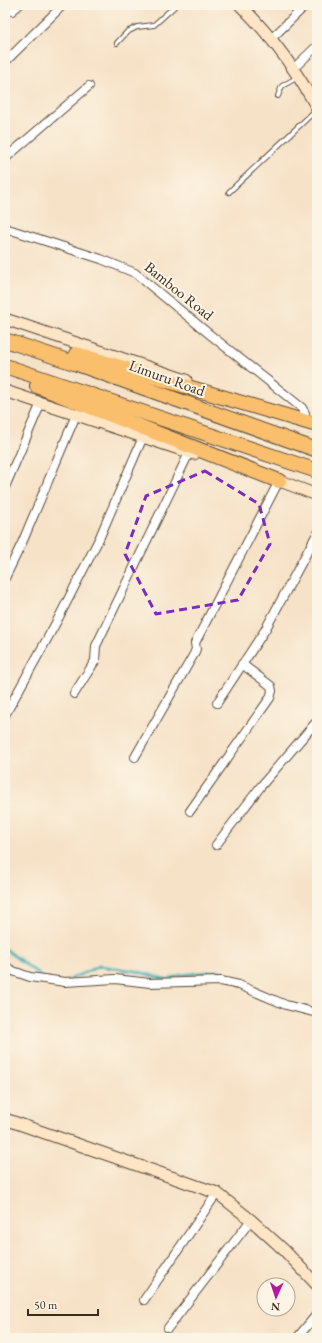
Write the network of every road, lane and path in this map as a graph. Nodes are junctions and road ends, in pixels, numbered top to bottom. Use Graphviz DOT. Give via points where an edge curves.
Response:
graph roads {
  1 [pos="63,5"];
  2 [pos="176,5"];
  3 [pos="240,5"];
  4 [pos="306,5"];
  5 [pos="271,39"];
  6 [pos="117,43"];
  7 [pos="317,46"];
  8 [pos="5,62"];
  9 [pos="295,73"];
  10 [pos="89,86"];
  11 [pos="278,96"];
  12 [pos="317,108"];
  13 [pos="5,160"];
  14 [pos="229,192"];
  15 [pos="5,228"];
  16 [pos="5,319"];
  17 [pos="5,333"];
  18 [pos="5,340"];
  19 [pos="5,366"];
  20 [pos="5,373"];
  21 [pos="5,391"];
  22 [pos="41,403"];
  23 [pos="76,415"];
  24 [pos="313,423"];
  25 [pos="143,437"];
  26 [pos="317,450"];
  27 [pos="189,453"];
  28 [pos="317,471"];
  29 [pos="279,480"];
  30 [pos="5,487"];
  31 [pos="317,495"];
  32 [pos="317,534"];
  33 [pos="5,578"];
  34 [pos="242,664"];
  35 [pos="74,694"];
  36 [pos="217,703"];
  37 [pos="5,716"];
  38 [pos="317,721"];
  39 [pos="135,757"];
  40 [pos="190,811"];
  41 [pos="216,844"];
  42 [pos="5,966"];
  43 [pos="317,1014"];
  44 [pos="5,1119"];
  45 [pos="217,1193"];
  46 [pos="250,1220"];
  47 [pos="317,1285"];
  48 [pos="144,1300"];
  49 [pos="317,1314"];
  50 [pos="168,1328"];
  51 [pos="297,1338"];
  1 -- 8 [label="street"];
  2 -- 6 [label="lane" via="154,25 137,27 126,32"];
  3 -- 5 [label="street"];
  4 -- 5 [label="street"];
  5 -- 9 [label="street"];
  7 -- 9 [label="street"];
  9 -- 11 [label="lane" via="282,86"];
  9 -- 12 [label="street"];
  10 -- 13 [label="street"];
  12 -- 14 [label="lane"];
  15 -- 24 [label="street, Bamboo Road" via="101,259 135,273 302,408"];
  16 -- 24 [label="street"];
  17 -- 24 [label="highway"];
  18 -- 26 [label="highway, Limuru Road"];
  19 -- 28 [label="highway"];
  20 -- 29 [label="highway"];
  21 -- 22 [label="street"];
  22 -- 23 [label="street"];
  22 -- 30 [label="street"];
  23 -- 25 [label="street"];
  23 -- 33 [label="street"];
  25 -- 27 [label="street"];
  25 -- 37 [label="street" via="99,539"];
  27 -- 29 [label="street"];
  27 -- 35 [label="street" via="96,646 95,661"];
  29 -- 31 [label="street"];
  29 -- 39 [label="street" via="195,643 194,654"];
  32 -- 34 [label="street" via="265,630"];
  34 -- 36 [label="street"];
  34 -- 40 [label="street" via="271,686 270,698"];
  38 -- 41 [label="street" via="261,786"];
  42 -- 43 [label="street" via="30,977 65,982 115,979 150,983 221,981 239,985 286,1005"];
  44 -- 45 [label="street"];
  45 -- 46 [label="street"];
  45 -- 48 [label="street"];
  46 -- 47 [label="street" via="284,1250"];
  46 -- 50 [label="street"];
  49 -- 51 [label="street"];
}
